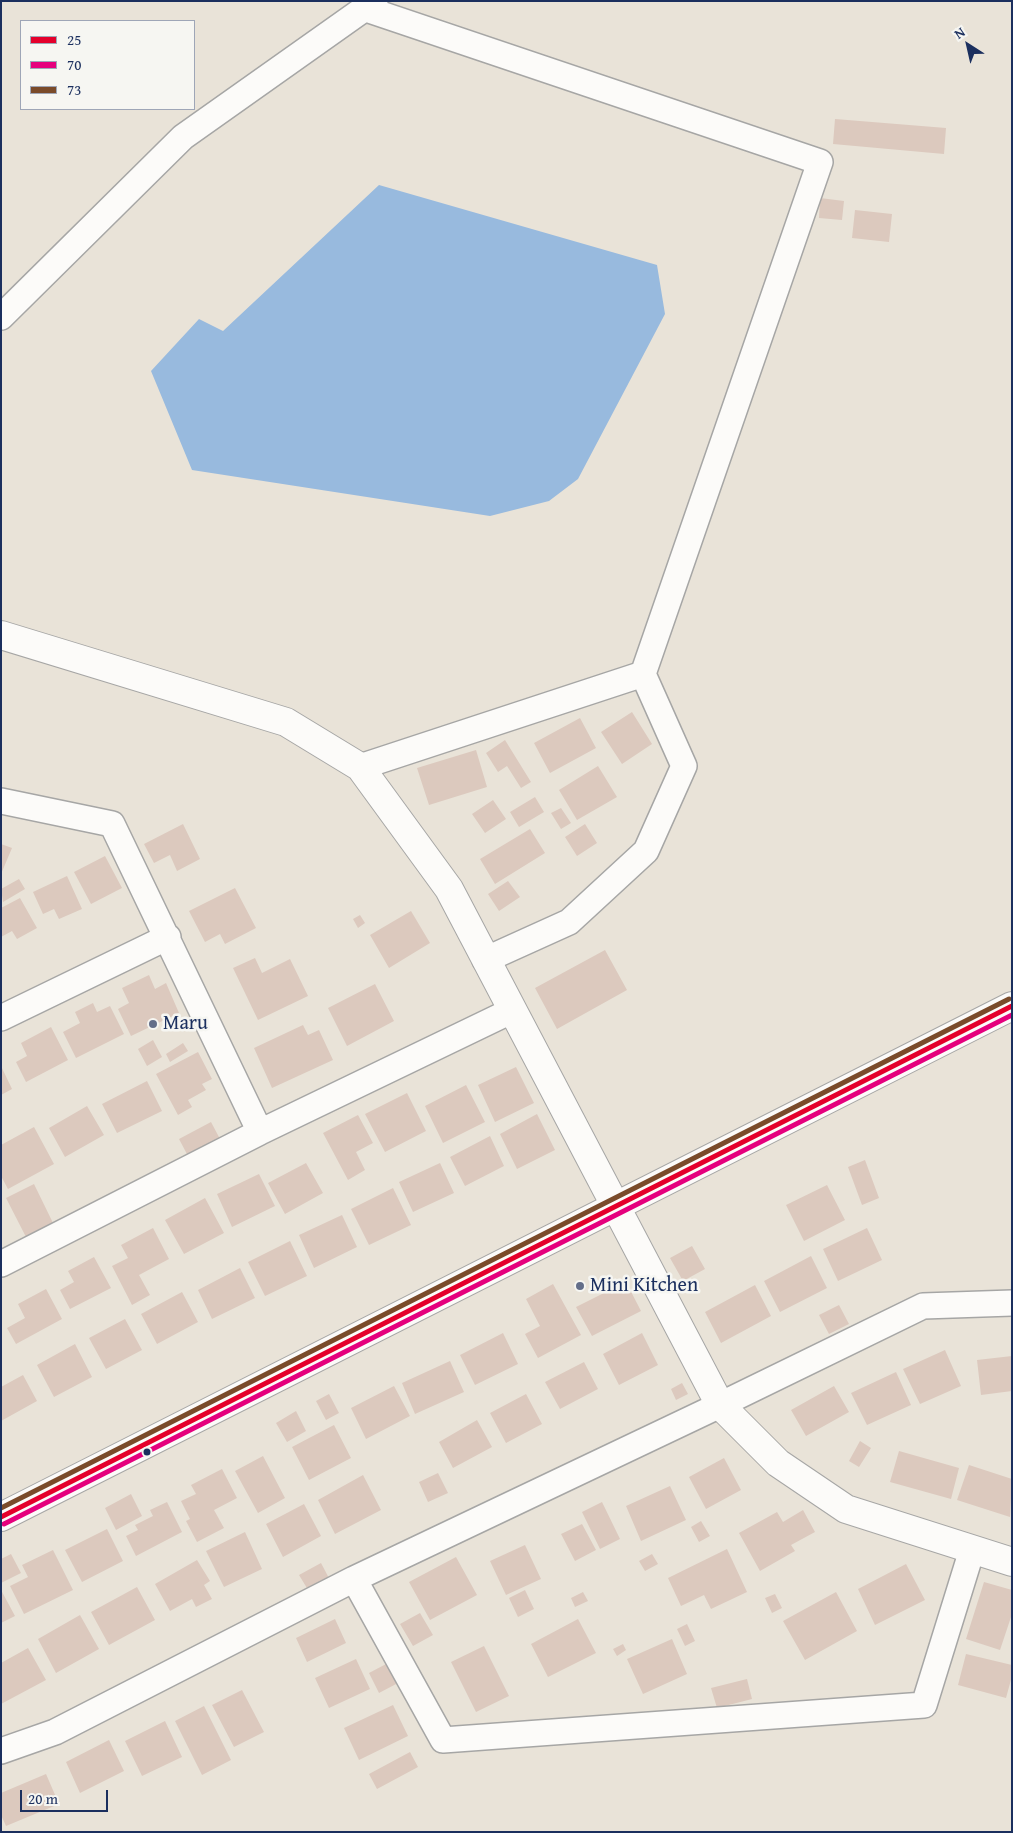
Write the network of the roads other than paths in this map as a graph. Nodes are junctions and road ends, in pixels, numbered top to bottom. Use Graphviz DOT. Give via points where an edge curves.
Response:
graph roads {
  1 [pos="371,5"];
  2 [pos="1,317"];
  3 [pos="1,635"];
  4 [pos="643,674"];
  5 [pos="360,767"];
  6 [pos="1,801"];
  7 [pos="168,937"];
  8 [pos="485,960"];
  9 [pos="1012,1006"];
  10 [pos="511,1011"];
  11 [pos="1,1018"];
  12 [pos="260,1132"];
  13 [pos="614,1206"];
  14 [pos="1,1264"];
  15 [pos="1012,1303"];
  16 [pos="720,1405"];
  17 [pos="1,1517"];
  18 [pos="972,1550"];
  19 [pos="1012,1562"];
  20 [pos="354,1579"];
  21 [pos="1,1752"];
  1 -- 2 [label="street" via="183,136"];
  1 -- 4 [label="street" via="820,162"];
  3 -- 5 [label="street" via="286,722"];
  4 -- 5 [label="street"];
  4 -- 8 [label="street" via="684,766 646,851 570,922"];
  5 -- 8 [label="street" via="449,889"];
  6 -- 7 [label="street" via="112,824"];
  7 -- 11 [label="street"];
  7 -- 12 [label="street"];
  8 -- 10 [label="street"];
  9 -- 13 [label="street"];
  10 -- 12 [label="street"];
  10 -- 13 [label="street"];
  12 -- 14 [label="street"];
  13 -- 16 [label="street"];
  13 -- 17 [label="street"];
  15 -- 16 [label="street" via="923,1306"];
  16 -- 18 [label="street" via="778,1463 846,1509"];
  16 -- 20 [label="street"];
  18 -- 19 [label="street"];
  18 -- 20 [label="street" via="924,1705 443,1740"];
  20 -- 21 [label="street" via="56,1732"];
}
